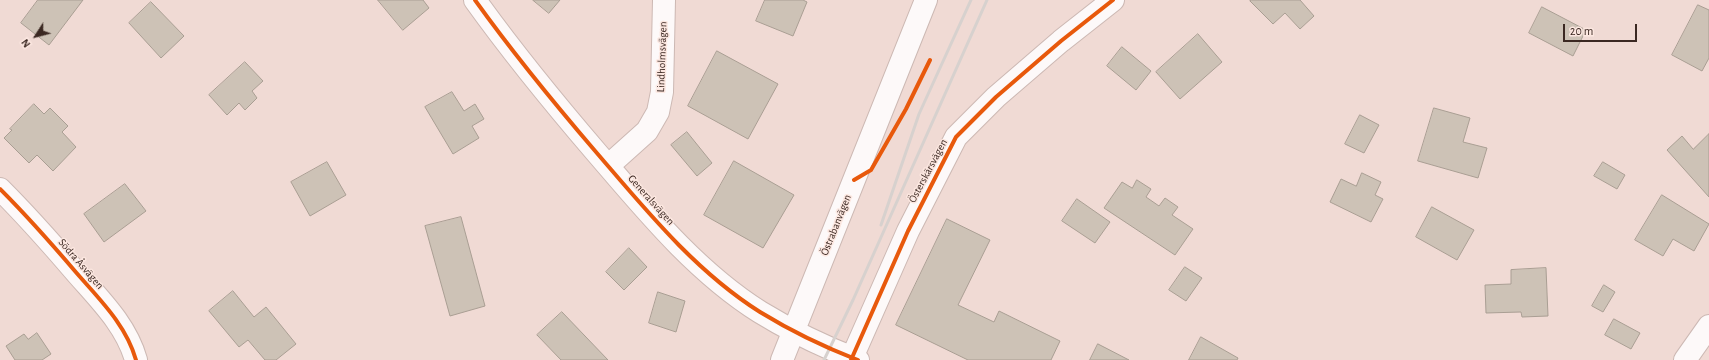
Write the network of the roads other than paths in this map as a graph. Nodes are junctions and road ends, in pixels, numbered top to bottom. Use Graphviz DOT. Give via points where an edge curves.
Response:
graph roads {
  1 [pos="475,0"];
  2 [pos="664,0"];
  3 [pos="926,0"];
  4 [pos="1112,0"];
  5 [pos="608,166"];
  6 [pos="0,189"];
  7 [pos="1709,326"];
  8 [pos="794,332"];
  9 [pos="854,359"];
  10 [pos="136,360"];
  11 [pos="782,360"];
  12 [pos="1685,360"];
  1 -- 5 [label="street, Generalsvägen"];
  2 -- 5 [label="street, Lindholmsvägen" via="662,92 658,112 647,131"];
  3 -- 8 [label="street, Östrabanvägen"];
  4 -- 9 [label="street, Österskärsvägen" via="996,97 956,137 908,231"];
  5 -- 8 [label="street, Generalsvägen" via="676,242 714,278 759,311"];
  6 -- 10 [label="street, Södra Åsvägen" via="26,214 107,308 125,332"];
  7 -- 12 [label="street"];
  8 -- 9 [label="street, Generalsvägen"];
  8 -- 11 [label="street, Östrabanvägen"];
}
